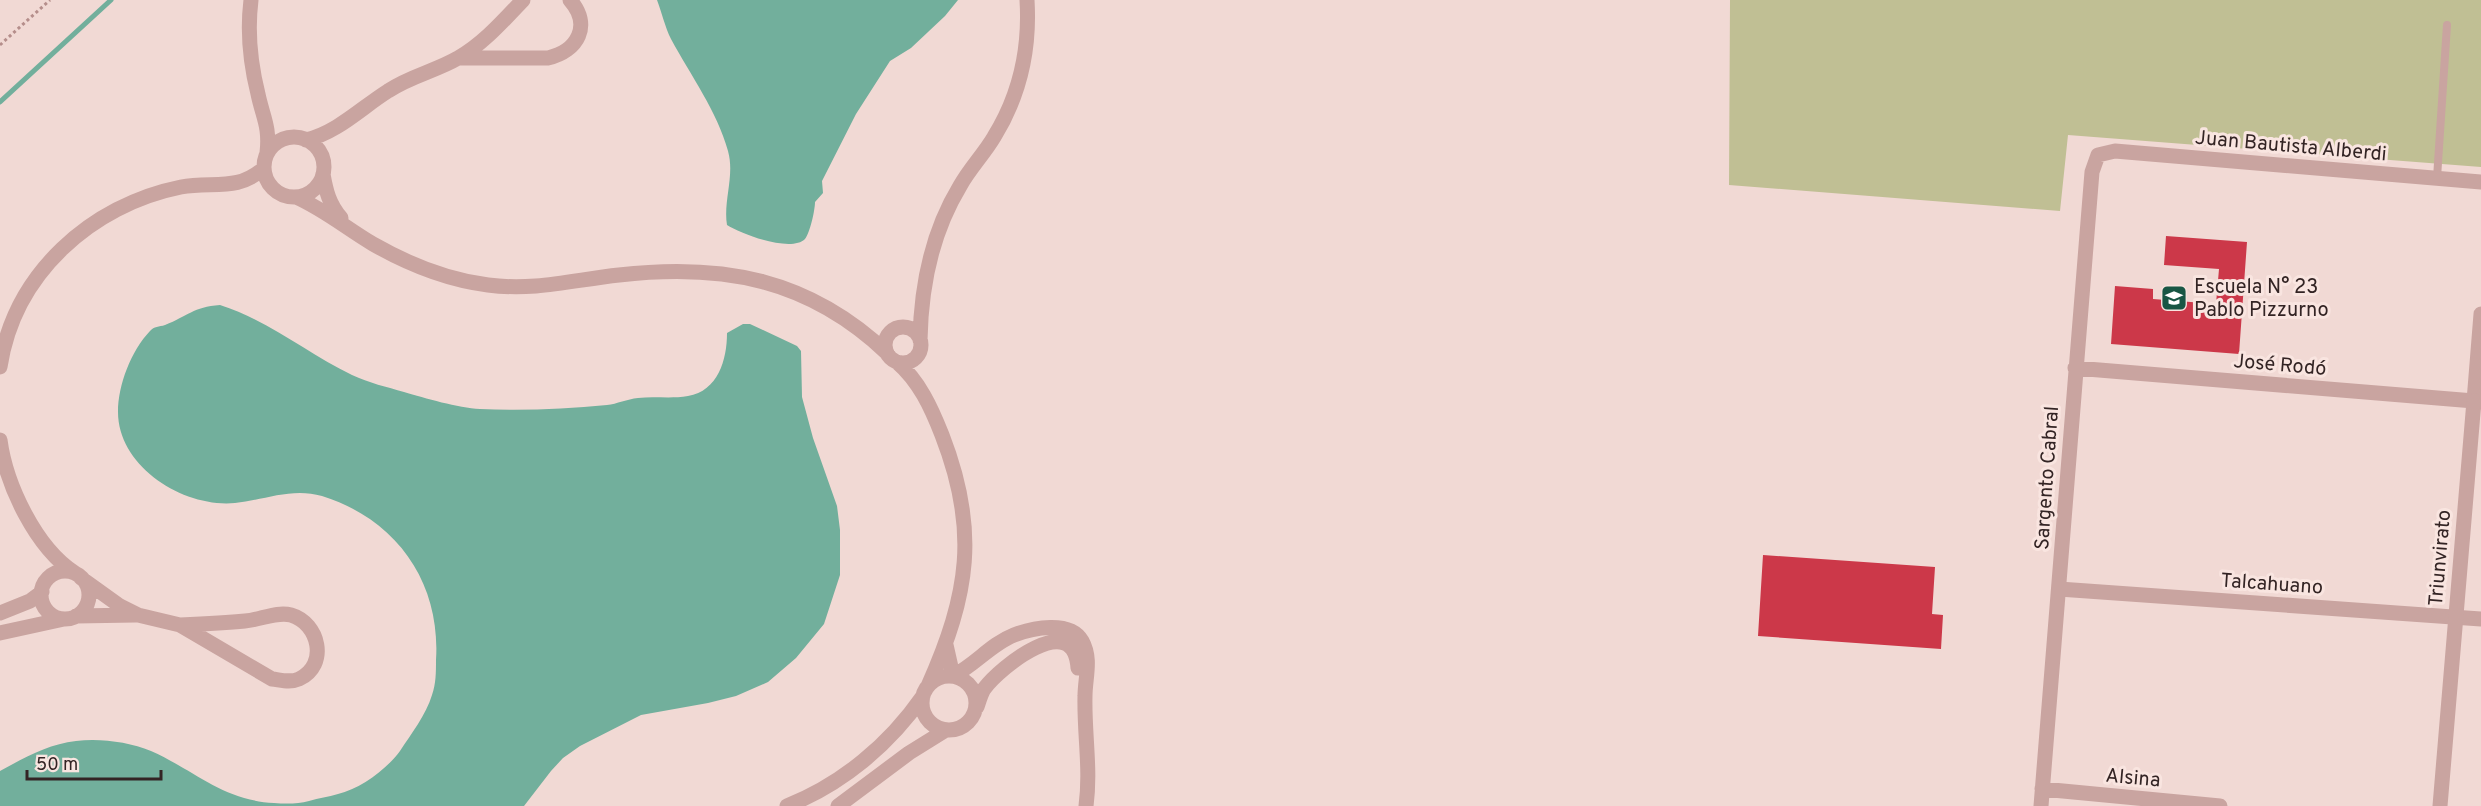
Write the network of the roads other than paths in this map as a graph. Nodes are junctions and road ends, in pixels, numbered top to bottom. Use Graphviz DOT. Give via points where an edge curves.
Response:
graph roads {
  1 [pos="251,0"];
  2 [pos="523,0"];
  3 [pos="570,0"];
  4 [pos="1028,0"];
  5 [pos="2447,25"];
  6 [pos="459,58"];
  7 [pos="266,117"];
  8 [pos="334,129"];
  9 [pos="299,139"];
  10 [pos="2098,155"];
  11 [pos="265,160"];
  12 [pos="322,166"];
  13 [pos="2438,178"];
  14 [pos="2481,182"];
  15 [pos="239,183"];
  16 [pos="289,196"];
  17 [pos="346,224"];
  18 [pos="921,304"];
  19 [pos="2481,314"];
  20 [pos="859,328"];
  21 [pos="893,331"];
  22 [pos="920,340"];
  23 [pos="918,356"];
  24 [pos="892,358"];
  25 [pos="0,367"];
  26 [pos="2075,368"];
  27 [pos="918,384"];
  28 [pos="2477,402"];
  29 [pos="0,440"];
  30 [pos="46,547"];
  31 [pos="78,576"];
  32 [pos="43,587"];
  33 [pos="2059,589"];
  34 [pos="0,613"];
  35 [pos="138,615"];
  36 [pos="71,617"];
  37 [pos="2455,617"];
  38 [pos="2481,619"];
  39 [pos="180,626"];
  40 [pos="0,633"];
  41 [pos="946,645"];
  42 [pos="953,676"];
  43 [pos="926,691"];
  44 [pos="1084,694"];
  45 [pos="977,707"];
  46 [pos="946,730"];
  47 [pos="2042,789"];
  48 [pos="787,806"];
  49 [pos="838,806"];
  50 [pos="1086,806"];
  51 [pos="2041,806"];
  52 [pos="2220,806"];
  53 [pos="2440,806"];
  1 -- 7 [label="street" via="249,42 258,97"];
  2 -- 6 [label="street"];
  3 -- 6 [label="street" via="577,8 580,29 562,55"];
  4 -- 18 [label="street" via="1028,39 1018,84 994,137 959,186 946,213"];
  5 -- 13 [label="lane"];
  6 -- 8 [label="street" via="390,89"];
  7 -- 9 [label="street" via="274,128"];
  7 -- 11 [label="street" via="269,135"];
  8 -- 9 [label="street" via="322,136"];
  8 -- 12 [label="street"];
  9 -- 11 [label="street" via="278,142"];
  9 -- 12 [label="street" via="319,151"];
  10 -- 13 [label="street, Juan Bautista Alberdi" via="2115,151"];
  10 -- 26 [label="street, Sargento Cabral" via="2092,172"];
  11 -- 15 [label="street" via="250,180"];
  11 -- 16 [label="street" via="269,184"];
  12 -- 16 [label="street" via="313,190"];
  12 -- 17 [label="street" via="327,197"];
  13 -- 14 [label="street, Juan Bautista Alberdi"];
  15 -- 16 [label="street"];
  15 -- 25 [label="street" via="184,186 148,196 111,212 72,238 27,292 10,329"];
  16 -- 17 [label="street"];
  17 -- 20 [label="street" via="390,253 467,281 546,287 618,275 694,270 723,273 768,282 796,293"];
  18 -- 21 [label="street" via="915,315"];
  18 -- 22 [label="street"];
  19 -- 28 [label="street, Triunvirato"];
  20 -- 21 [label="street"];
  20 -- 24 [label="street"];
  21 -- 22 [label="street" via="908,328"];
  21 -- 24 [label="street" via="886,342"];
  22 -- 23 [label="street"];
  23 -- 24 [label="street" via="908,362"];
  23 -- 27 [label="street"];
  24 -- 27 [label="street"];
  26 -- 28 [label="street, José Rodó"];
  26 -- 33 [label="street, Sargento Cabral"];
  27 -- 41 [label="street" via="951,458 963,515 964,569 956,618"];
  28 -- 37 [label="street, Triunvirato"];
  29 -- 30 [label="street" via="18,498"];
  30 -- 31 [label="street" via="60,564"];
  30 -- 32 [label="street" via="48,567"];
  31 -- 32 [label="street" via="58,572"];
  31 -- 35 [label="street"];
  31 -- 36 [label="street" via="86,584 88,598 86,605"];
  32 -- 34 [label="street" via="24,604"];
  32 -- 36 [label="street" via="45,608 50,614"];
  33 -- 37 [label="street, Talcahuano"];
  33 -- 47 [label="street, Sargento Cabral"];
  35 -- 36 [label="street"];
  35 -- 39 [label="street"];
  36 -- 40 [label="street"];
  37 -- 38 [label="street, Talcahuano"];
  37 -- 53 [label="street, Triunvirato"];
  39 -- 39 [label="street" via="272,679 300,679 314,662 318,649 310,625 287,614"];
  41 -- 42 [label="street"];
  41 -- 43 [label="street"];
  42 -- 43 [label="street" via="935,680"];
  42 -- 44 [label="street" via="1012,635 1057,628 1082,641 1088,674"];
  42 -- 45 [label="street" via="974,690"];
  43 -- 46 [label="street" via="923,712 932,724"];
  43 -- 48 [label="street" via="914,710 867,758 825,788"];
  44 -- 45 [label="street" via="1075,653 1066,644 1047,642 999,675 984,689"];
  44 -- 50 [label="street" via="1089,782"];
  45 -- 46 [label="street" via="970,722"];
  46 -- 49 [label="street"];
  47 -- 51 [label="street, Sargento Cabral"];
  47 -- 52 [label="street, Alsina"];
}
